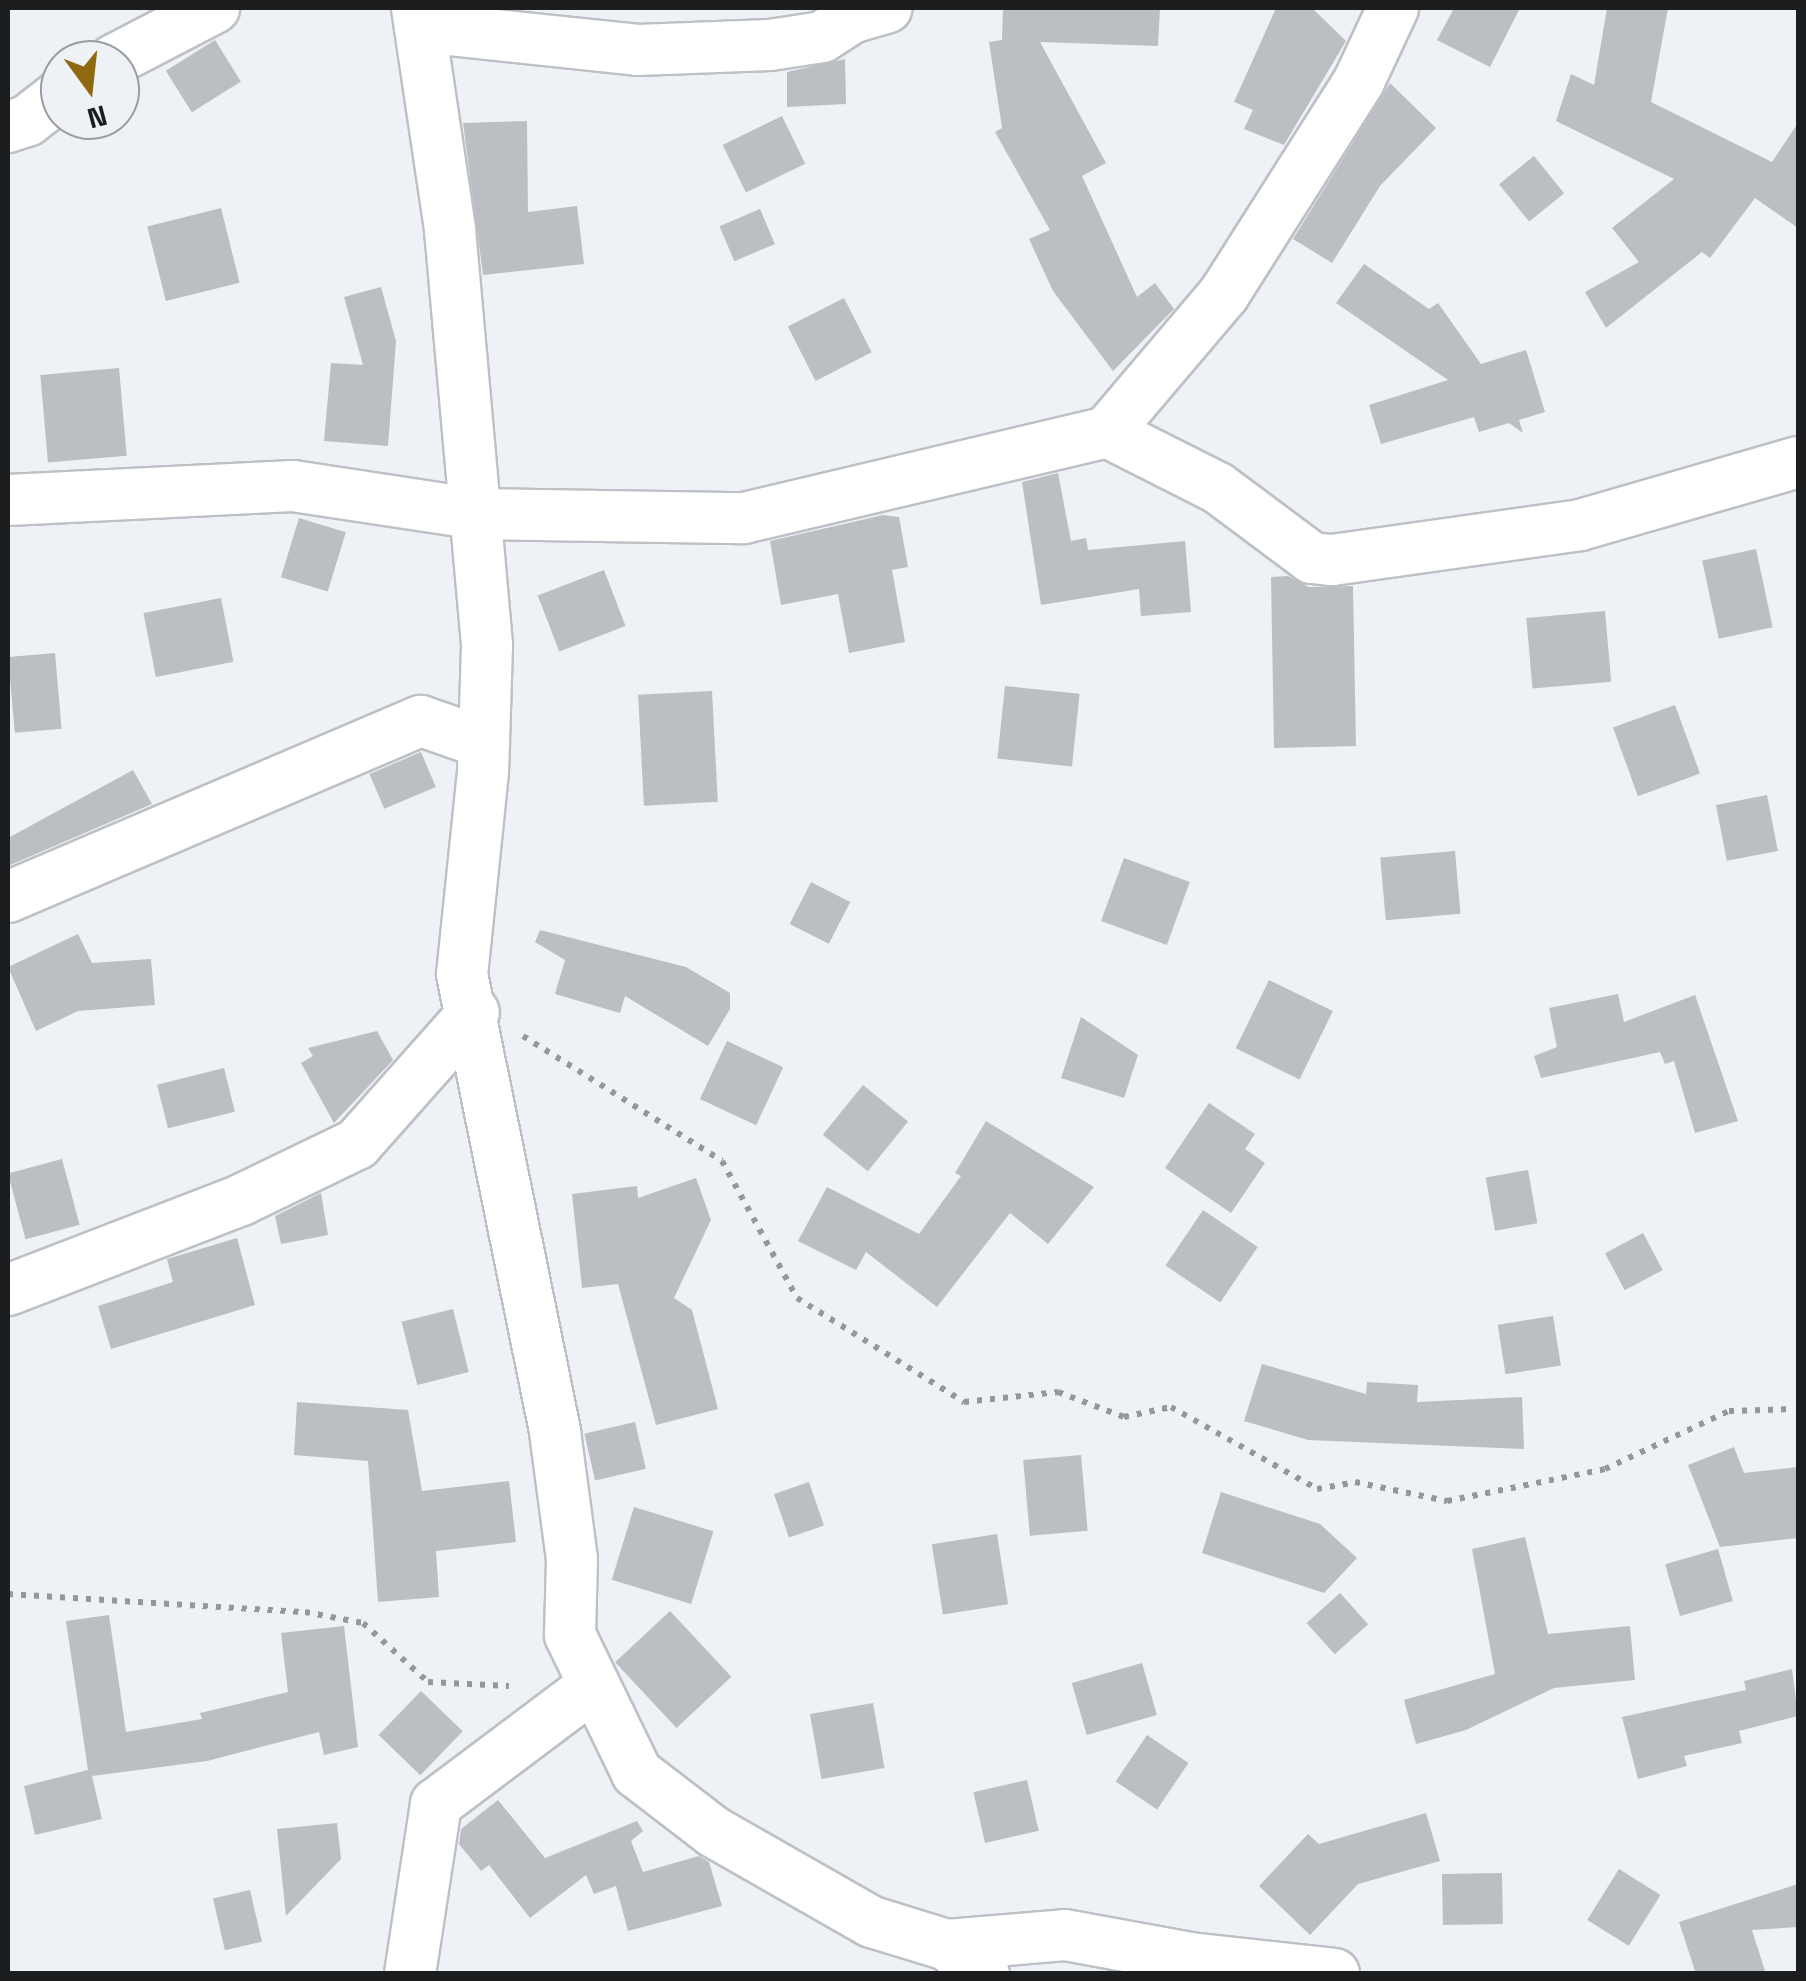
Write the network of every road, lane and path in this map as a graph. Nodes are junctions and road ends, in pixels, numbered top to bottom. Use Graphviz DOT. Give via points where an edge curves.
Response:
graph roads {
  1 [pos="214,8"];
  2 [pos="888,8"];
  3 [pos="1393,8"];
  4 [pos="418,17"];
  5 [pos="140,46"];
  6 [pos="40,111"];
  7 [pos="8,127"];
  8 [pos="1107,432"];
  9 [pos="1798,462"];
  10 [pos="8,500"];
  11 [pos="480,514"];
  12 [pos="484,743"];
  13 [pos="8,897"];
  14 [pos="474,1012"];
  15 [pos="8,1290"];
  16 [pos="1791,1409"];
  17 [pos="8,1594"];
  18 [pos="515,1686"];
  19 [pos="593,1686"];
  20 [pos="965,1959"];
  21 [pos="413,1972"];
  22 [pos="1334,1974"];
  1 -- 5 [label="street"];
  2 -- 4 [label="street" via="851,18 822,38 638,50"];
  3 -- 8 [label="street" via="1359,81 1224,294"];
  4 -- 11 [label="street" via="450,230"];
  6 -- 7 [label="street"];
  8 -- 9 [label="street" via="1218,488 1312,558 1332,560 1580,525"];
  8 -- 11 [label="street" via="744,518"];
  10 -- 11 [label="street" via="293,486"];
  11 -- 12 [label="street"];
  12 -- 13 [label="street" via="421,721"];
  12 -- 14 [label="street" via="461,953"];
  14 -- 15 [label="street" via="357,1144 240,1200"];
  14 -- 16 [label="path" via="557,1053 722,1161 797,1298 964,1402 1058,1392 1124,1417 1171,1407 1317,1489 1355,1482 1447,1501 1605,1469 1729,1411"];
  14 -- 19 [label="street" via="555,1432 572,1559 567,1618"];
  17 -- 18 [label="path" via="305,1612 363,1623 428,1682"];
  19 -- 20 [label="street" via="637,1773 714,1832 872,1922"];
  19 -- 21 [label="street" via="436,1804"];
  20 -- 22 [label="street" via="1066,1935"];
}
